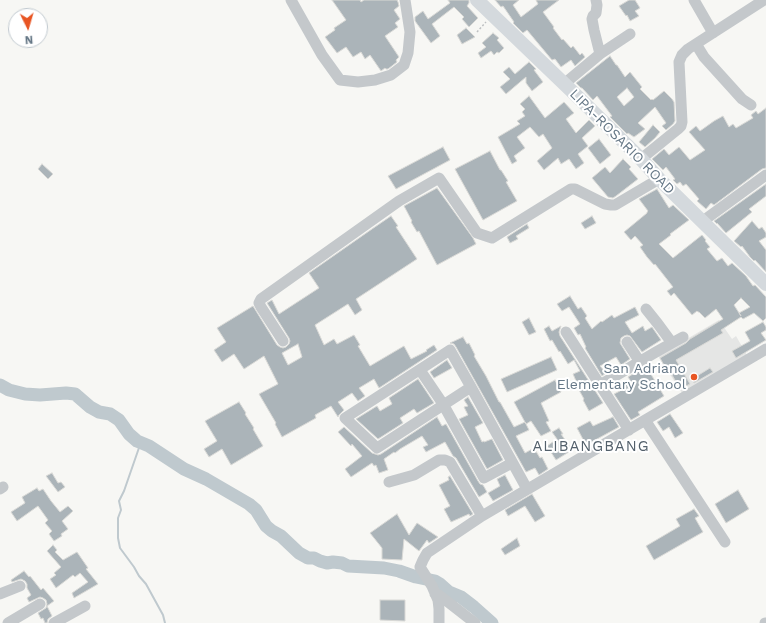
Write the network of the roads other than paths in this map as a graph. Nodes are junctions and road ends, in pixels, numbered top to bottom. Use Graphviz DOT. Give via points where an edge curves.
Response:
graph roads {
  1 [pos="291,0"];
  2 [pos="405,0"];
  3 [pos="477,0"];
  4 [pos="596,0"];
  5 [pos="694,0"];
  6 [pos="764,0"];
  7 [pos="713,33"];
  8 [pos="630,34"];
  9 [pos="696,44"];
  10 [pos="600,54"];
  11 [pos="564,84"];
  12 [pos="751,105"];
  13 [pos="640,159"];
  14 [pos="766,175"];
  15 [pos="658,179"];
  16 [pos="703,221"];
  17 [pos="766,284"];
  18 [pos="646,309"];
  19 [pos="566,332"];
  20 [pos="683,337"];
  21 [pos="283,341"];
  22 [pos="627,342"];
  23 [pos="672,344"];
  24 [pos="766,349"];
  25 [pos="640,362"];
  26 [pos="420,370"];
  27 [pos="600,385"];
  28 [pos="471,387"];
  29 [pos="443,404"];
  30 [pos="645,420"];
  31 [pos="629,430"];
  32 [pos="512,462"];
  33 [pos="389,482"];
  34 [pos="527,490"];
  35 [pos="482,516"];
  36 [pos="724,542"];
  37 [pos="20,586"];
  38 [pos="434,590"];
  39 [pos="0,594"];
  40 [pos="40,604"];
  41 [pos="85,606"];
  42 [pos="0,616"];
  43 [pos="4,623"];
  44 [pos="8,623"];
  45 [pos="54,623"];
  46 [pos="439,623"];
  47 [pos="475,623"];
  1 -- 2 [label="street" via="322,55 340,80 358,82 391,75 404,65 410,32"];
  3 -- 11 [label="main road, LIPA-ROSARIO ROAD"];
  4 -- 10 [label="street" via="596,12 592,20"];
  5 -- 7 [label="street"];
  6 -- 7 [label="street"];
  7 -- 9 [label="street"];
  8 -- 10 [label="street"];
  9 -- 12 [label="street" via="704,57 742,99"];
  9 -- 13 [label="street" via="682,55 678,62 681,126"];
  10 -- 11 [label="street"];
  11 -- 13 [label="main road, LIPA-ROSARIO ROAD"];
  13 -- 15 [label="main road, LIPA-ROSARIO ROAD"];
  14 -- 16 [label="street"];
  15 -- 16 [label="main road, LIPA-ROSARIO ROAD"];
  15 -- 21 [label="street" via="610,206 570,189 492,238 477,233 438,178 399,201 260,299 261,307"];
  16 -- 17 [label="main road, LIPA-ROSARIO ROAD"];
  18 -- 23 [label="street"];
  19 -- 27 [label="street"];
  20 -- 23 [label="street"];
  22 -- 25 [label="street"];
  23 -- 25 [label="street"];
  24 -- 30 [label="street"];
  25 -- 27 [label="street"];
  26 -- 28 [label="street" via="450,350"];
  26 -- 29 [label="street"];
  26 -- 29 [label="street" via="345,418 377,448"];
  27 -- 31 [label="street"];
  28 -- 29 [label="street"];
  28 -- 32 [label="street"];
  29 -- 32 [label="street" via="484,478"];
  30 -- 31 [label="street"];
  30 -- 36 [label="street"];
  31 -- 34 [label="street"];
  32 -- 34 [label="street"];
  33 -- 35 [label="street" via="414,475 439,460 445,460 450,462"];
  34 -- 35 [label="street"];
  35 -- 38 [label="street" via="427,553 420,567"];
  37 -- 39 [label="street"];
  38 -- 46 [label="street" via="438,600"];
  38 -- 47 [label="street"];
  40 -- 44 [label="street"];
  41 -- 45 [label="street"];
  42 -- 43 [label="street"];
}
